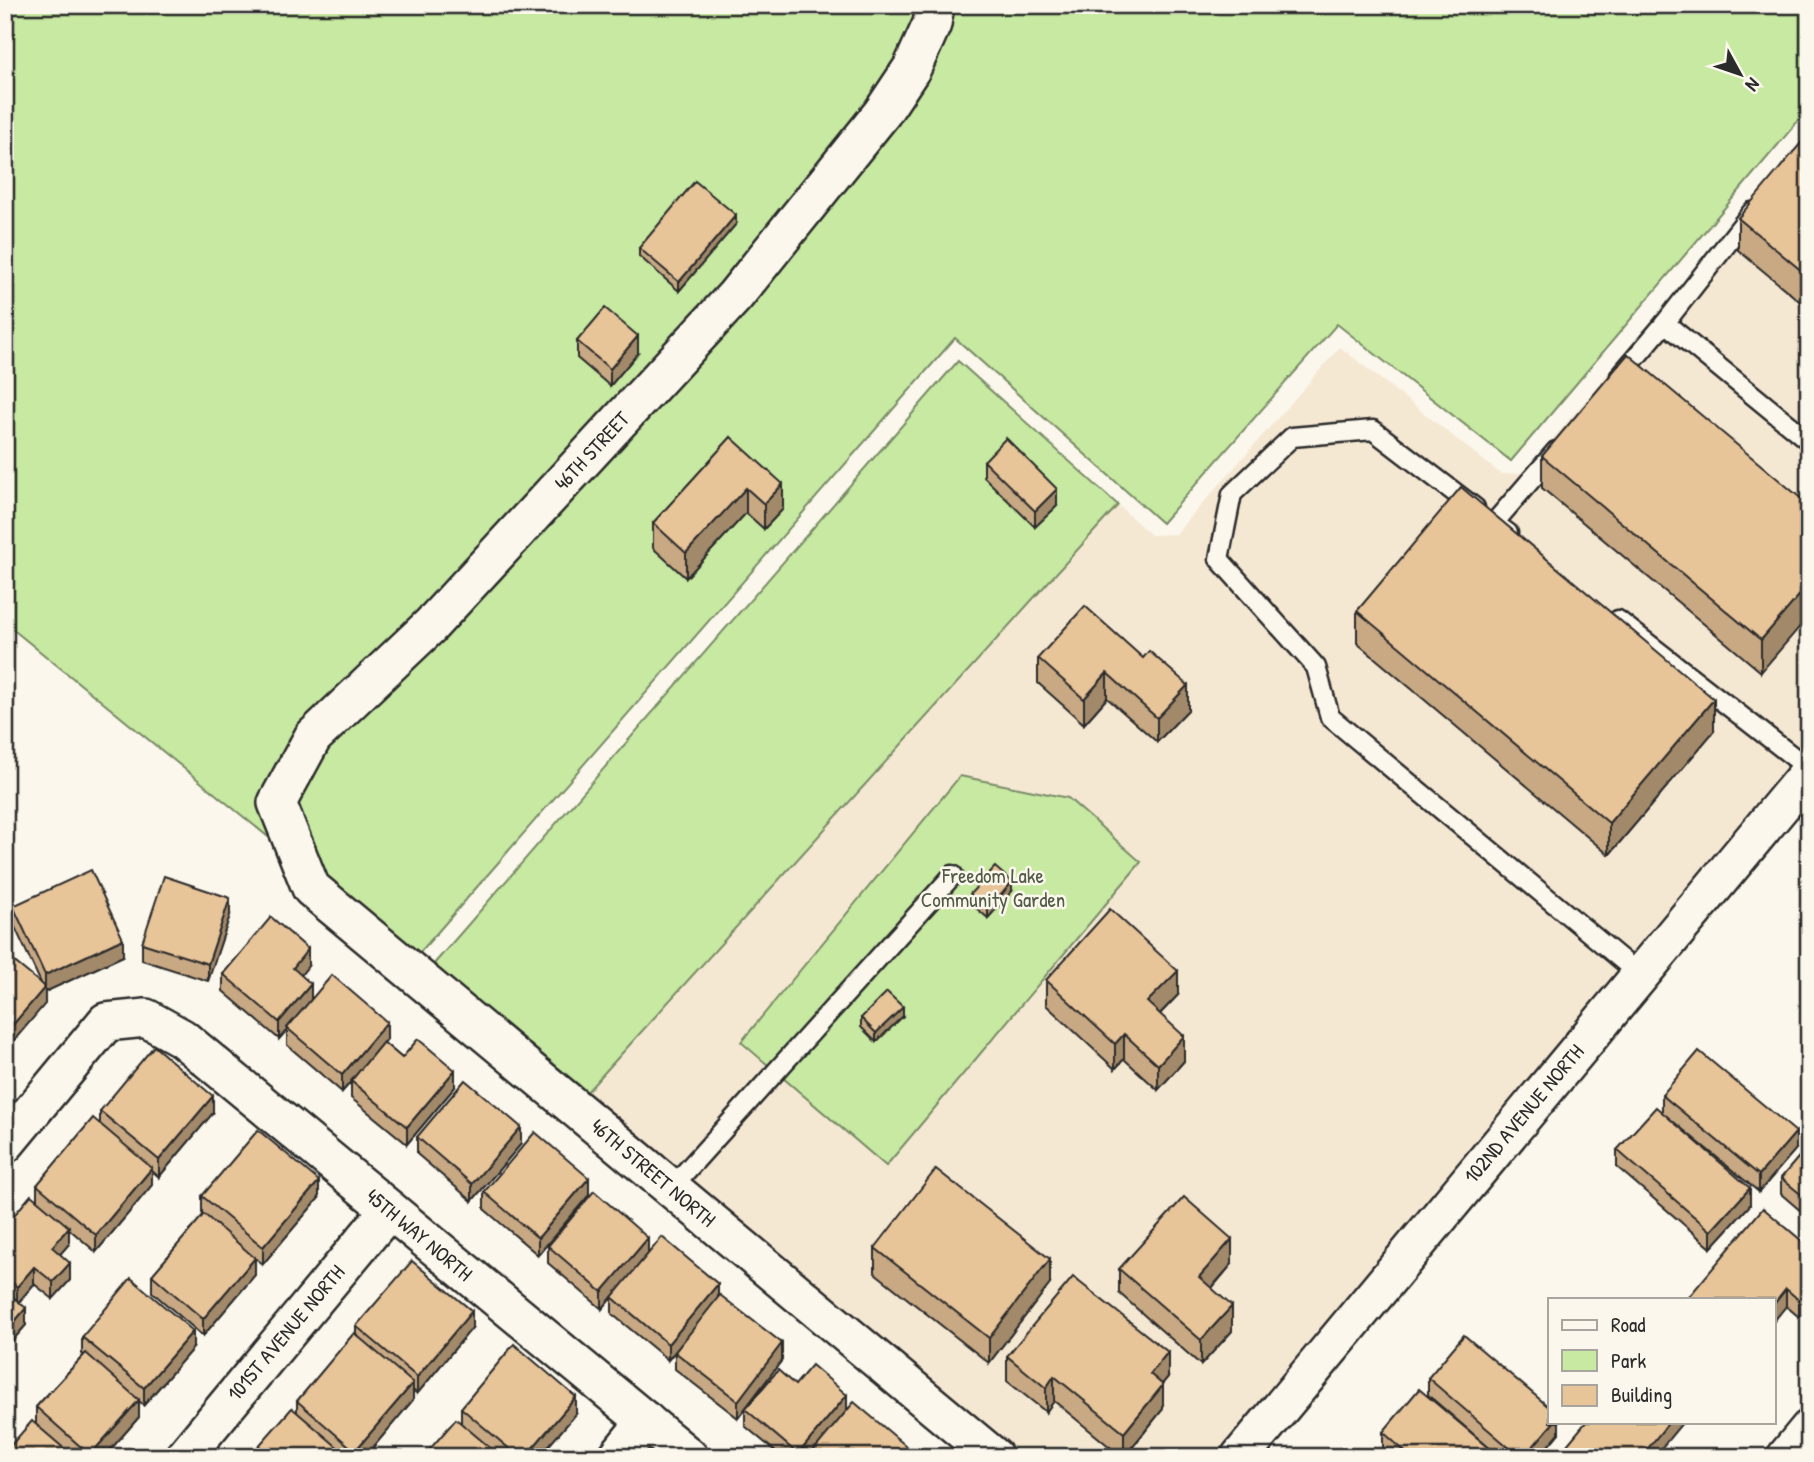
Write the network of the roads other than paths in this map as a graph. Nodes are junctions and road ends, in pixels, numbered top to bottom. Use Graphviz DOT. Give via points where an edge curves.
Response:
graph roads {
  1 [pos="935,5"];
  2 [pos="1760,202"];
  3 [pos="1665,323"];
  4 [pos="1611,386"];
  5 [pos="1566,439"];
  6 [pos="1809,441"];
  7 [pos="1494,523"];
  8 [pos="1527,548"];
  9 [pos="1603,608"];
  10 [pos="1809,770"];
  11 [pos="953,875"];
  12 [pos="311,888"];
  13 [pos="1640,975"];
  14 [pos="5,1144"];
  15 [pos="671,1188"];
  16 [pos="389,1210"];
  17 [pos="646,1421"];
  18 [pos="1809,1430"];
  19 [pos="184,1457"];
  20 [pos="617,1457"];
  21 [pos="689,1457"];
  22 [pos="994,1457"];
  23 [pos="1240,1457"];
  24 [pos="1786,1457"];
  1 -- 12 [label="street, 46TH STREET" via="932,24 912,68 882,113 735,296 430,626 313,737 277,803"];
  2 -- 3 [label="lane"];
  3 -- 4 [label="lane"];
  3 -- 6 [label="lane"];
  5 -- 7 [label="lane"];
  7 -- 8 [label="lane"];
  7 -- 13 [label="lane" via="1373,430 1292,437 1232,494 1219,559 1316,667 1330,717"];
  9 -- 10 [label="lane"];
  10 -- 13 [label="street, 102ND AVENUE NORTH"];
  11 -- 15 [label="lane"];
  12 -- 15 [label="street, 46TH STREET NORTH"];
  13 -- 23 [label="street, 102ND AVENUE NORTH"];
  14 -- 16 [label="street, 45TH WAY NORTH" via="106,1021 146,1018 182,1038"];
  15 -- 22 [label="street, 46TH STREET NORTH"];
  16 -- 17 [label="street, 45TH WAY NORTH"];
  16 -- 19 [label="street, 101ST AVENUE NORTH"];
  17 -- 20 [label="street"];
  17 -- 21 [label="street, 45TH WAY NORTH"];
  18 -- 24 [label="street"];
}
